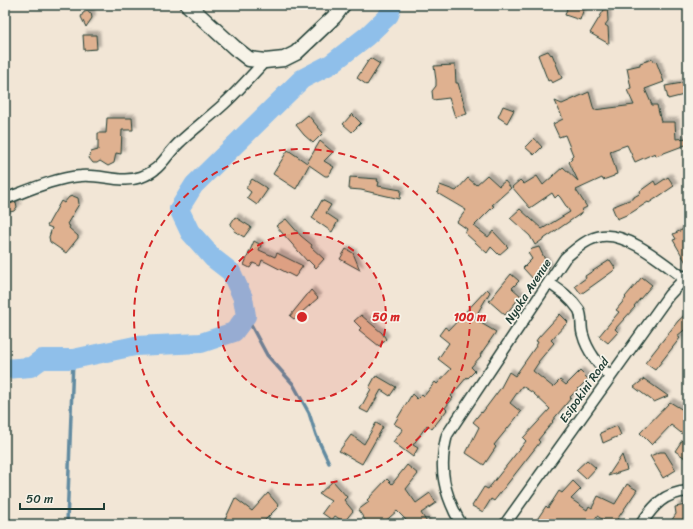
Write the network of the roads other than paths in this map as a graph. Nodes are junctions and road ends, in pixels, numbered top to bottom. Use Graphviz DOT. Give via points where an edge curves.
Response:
graph roads {
  1 [pos="188,5"];
  2 [pos="343,5"];
  3 [pos="265,61"];
  4 [pos="5,199"];
  5 [pos="686,277"];
  6 [pos="550,282"];
  7 [pos="610,377"];
  8 [pos="688,491"];
  9 [pos="461,524"];
  10 [pos="505,524"];
  11 [pos="641,524"];
  1 -- 3 [label="street" via="249,59"];
  2 -- 3 [label="street" via="316,36 296,53 284,59"];
  3 -- 4 [label="street" via="244,85 180,142 156,170 141,177 122,180 94,176 69,177"];
  5 -- 6 [label="street, Nyoka Avenue" via="626,240 600,236 581,245 565,258"];
  5 -- 7 [label="street, Esipokini Road" via="669,295"];
  6 -- 7 [label="street" via="571,299 579,311 583,335 593,356"];
  6 -- 9 [label="street, Nyoka Avenue" via="447,435 443,449 442,475"];
  7 -- 10 [label="street, Esipokini Road"];
  8 -- 11 [label="street" via="670,495 652,507"];
}
